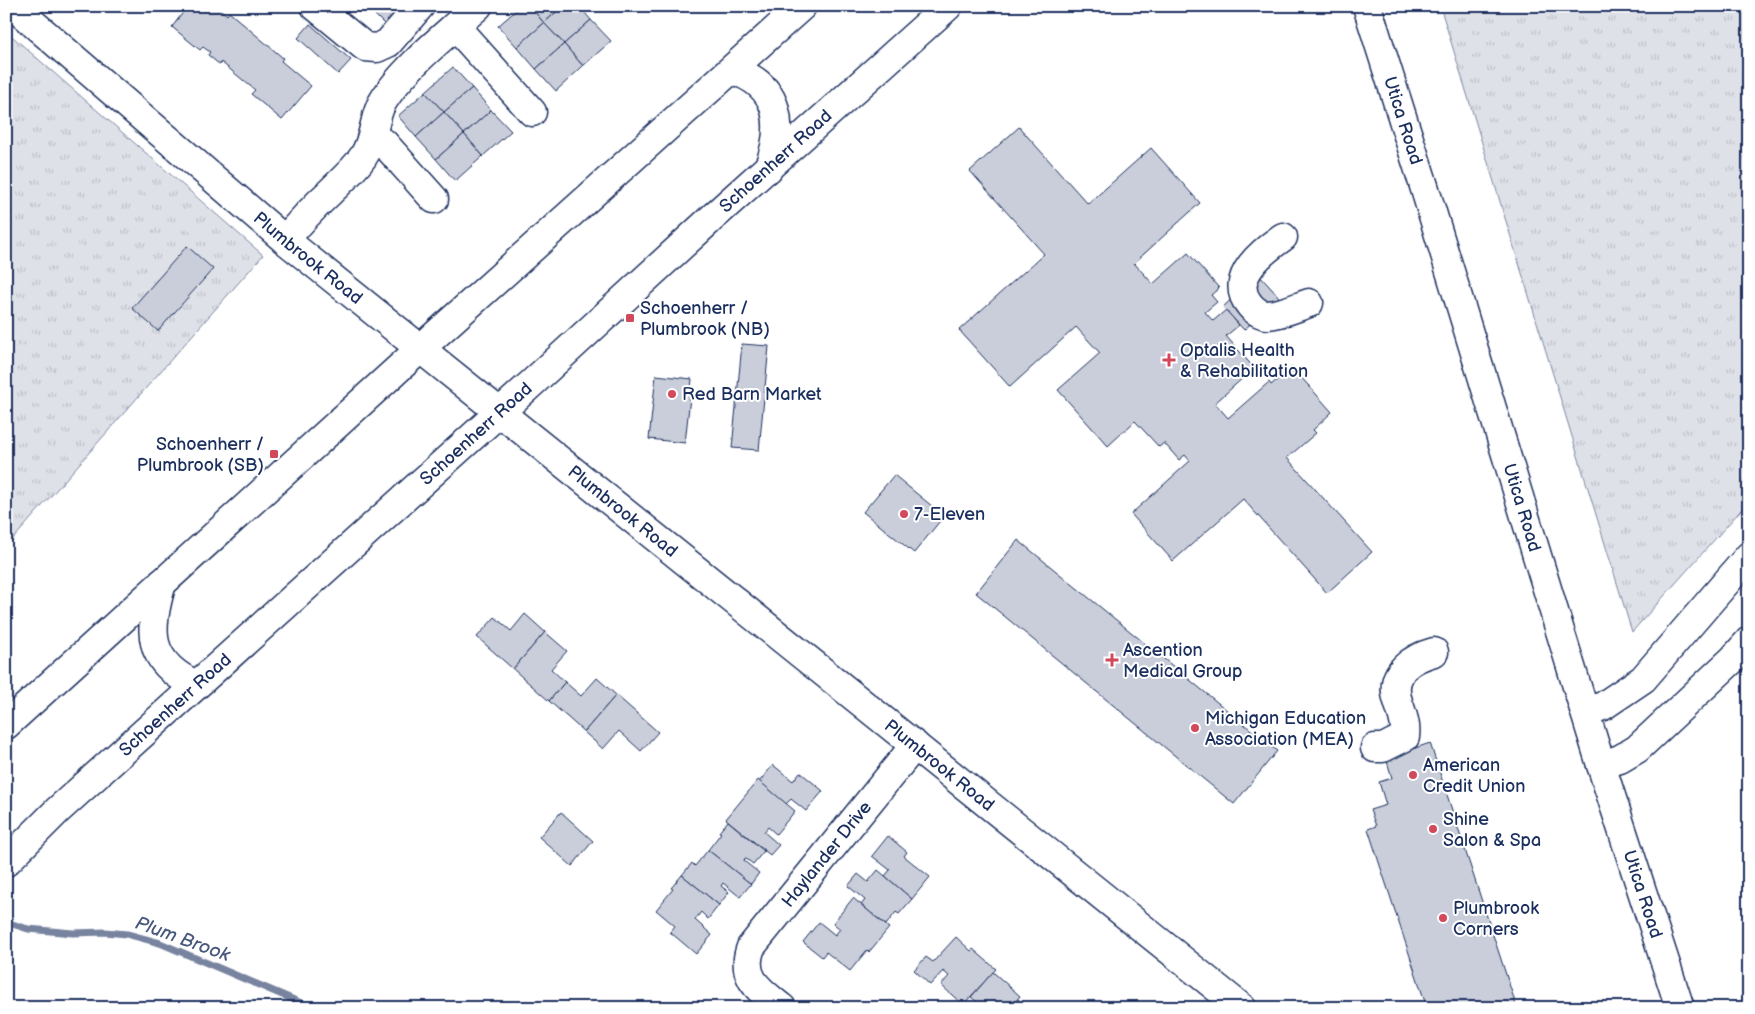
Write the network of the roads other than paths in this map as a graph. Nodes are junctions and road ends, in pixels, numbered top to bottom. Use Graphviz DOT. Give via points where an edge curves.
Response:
graph roads {
  1 [pos="13,6"];
  2 [pos="315,6"];
  3 [pos="420,6"];
  4 [pos="478,6"];
  5 [pos="802,6"];
  6 [pos="948,6"];
  7 [pos="1367,6"];
  8 [pos="455,26"];
  9 [pos="732,70"];
  10 [pos="532,112"];
  11 [pos="372,139"];
  12 [pos="768,169"];
  13 [pos="434,199"];
  14 [pos="1283,237"];
  15 [pos="285,240"];
  16 [pos="1309,303"];
  17 [pos="421,348"];
  18 [pos="500,412"];
  19 [pos="1749,556"];
  20 [pos="162,583"];
  21 [pos="1749,641"];
  22 [pos="1434,652"];
  23 [pos="196,685"];
  24 [pos="1585,712"];
  25 [pos="6,725"];
  26 [pos="915,745"];
  27 [pos="1375,748"];
  28 [pos="1601,764"];
  29 [pos="6,862"];
  30 [pos="1232,1005"];
  31 [pos="782,1008"];
  32 [pos="1680,1008"];
  1 -- 15 [label="street, Plumbrook Road"];
  2 -- 3 [label="street" via="365,47 377,48 388,44"];
  4 -- 8 [label="street"];
  5 -- 9 [label="street"];
  6 -- 12 [label="street, Schoenherr Road"];
  7 -- 24 [label="street, Utica Road"];
  8 -- 10 [label="street"];
  8 -- 11 [label="street" via="414,64 388,94 380,106"];
  9 -- 12 [label="street" via="756,80 774,105 777,137"];
  9 -- 17 [label="street"];
  11 -- 13 [label="street" via="384,143"];
  11 -- 15 [label="street" via="355,168"];
  12 -- 18 [label="street, Schoenherr Road"];
  14 -- 16 [label="street" via="1269,247 1245,274 1243,295 1258,312 1268,315"];
  15 -- 17 [label="street, Plumbrook Road"];
  17 -- 18 [label="street, Plumbrook Road"];
  17 -- 20 [label="street"];
  18 -- 23 [label="street, Schoenherr Road"];
  18 -- 26 [label="street, Plumbrook Road"];
  19 -- 24 [label="street" via="1642,679 1603,706"];
  20 -- 23 [label="street" via="153,620 156,647 175,674"];
  20 -- 25 [label="street"];
  21 -- 28 [label="street" via="1733,660 1637,749 1620,759"];
  22 -- 27 [label="street" via="1410,662 1401,670 1396,683 1396,696 1406,727 1405,737 1383,748"];
  23 -- 29 [label="street, Schoenherr Road" via="58,810"];
  24 -- 28 [label="street, Utica Road"];
  26 -- 30 [label="street, Plumbrook Road"];
  26 -- 31 [label="street, Haylander Drive" via="751,947 746,967 759,989"];
  28 -- 32 [label="street, Utica Road"];
}
